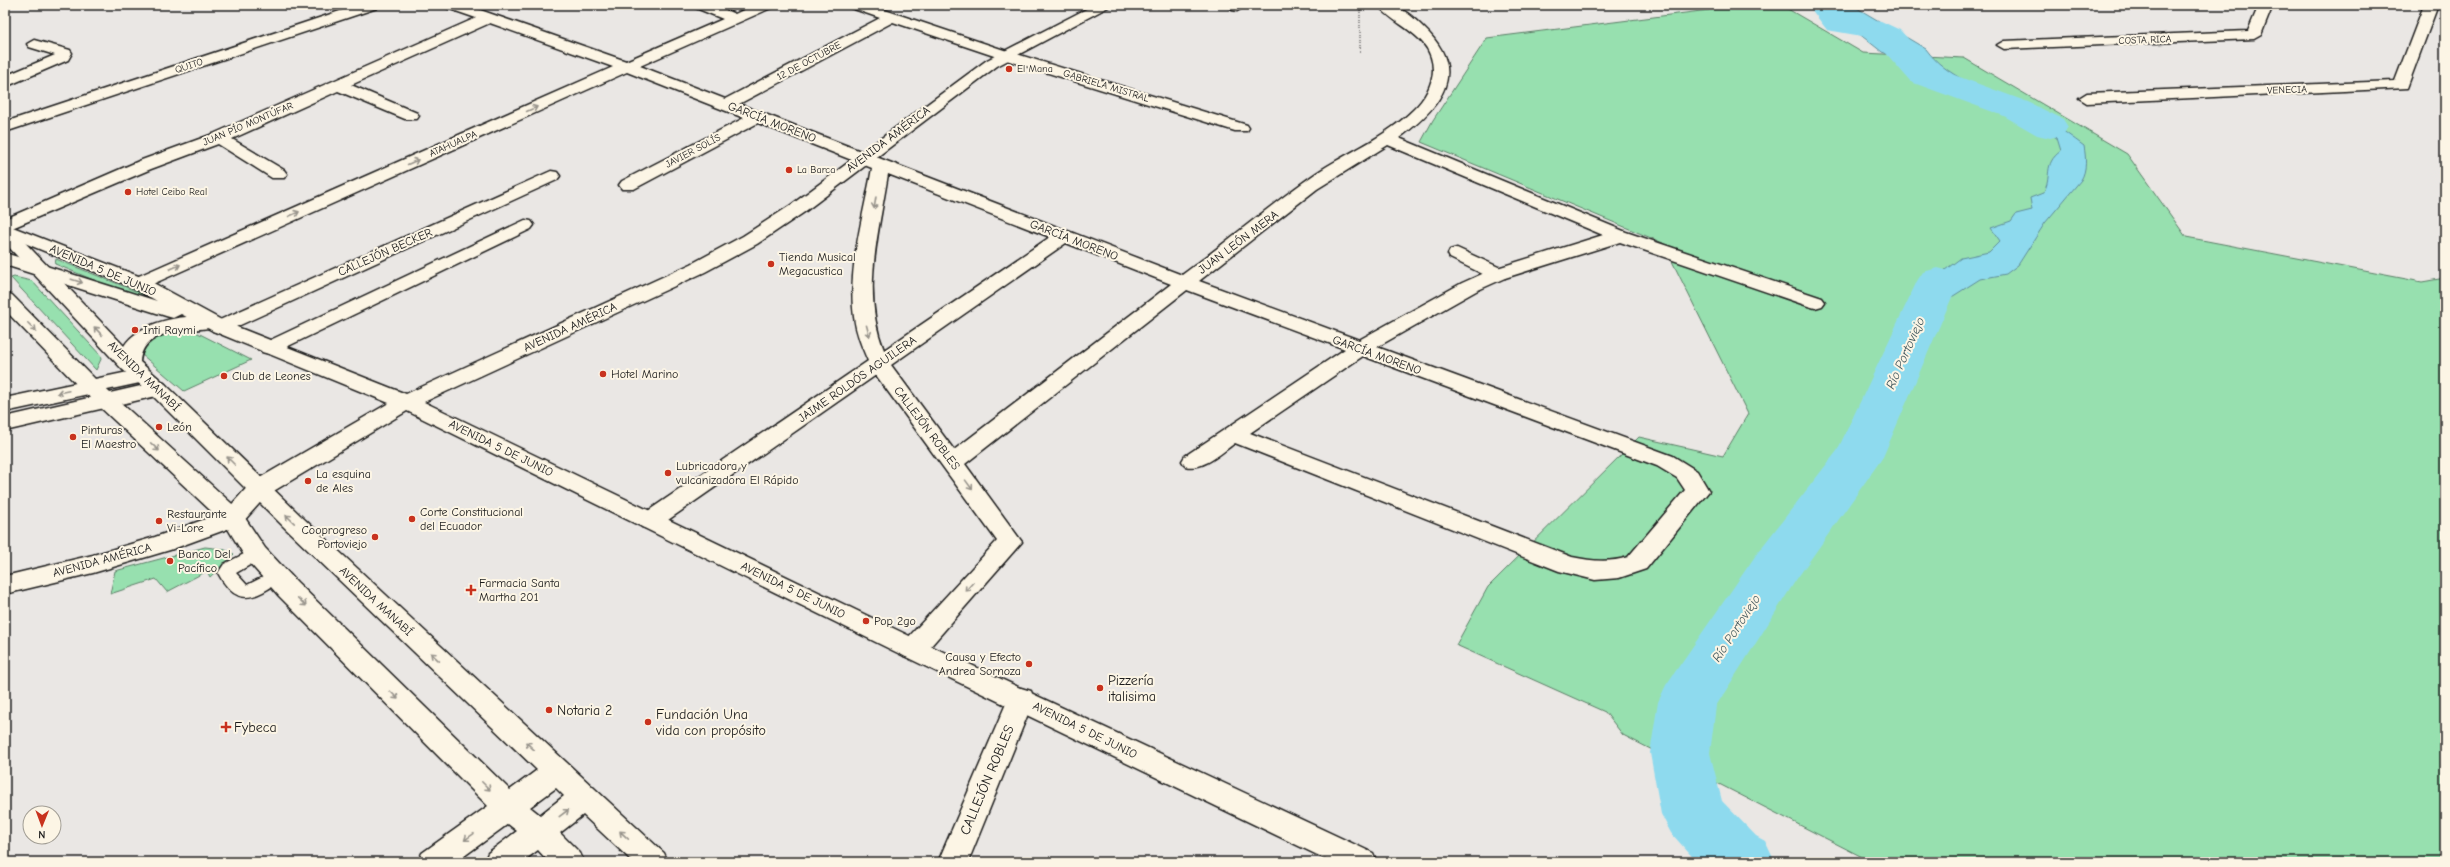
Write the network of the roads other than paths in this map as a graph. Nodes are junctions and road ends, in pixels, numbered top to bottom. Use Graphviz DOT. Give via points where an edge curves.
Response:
graph roads {
  1 [pos="372,5"];
  2 [pos="452,5"];
  3 [pos="701,5"];
  4 [pos="766,5"];
  5 [pos="856,5"];
  6 [pos="1105,5"];
  7 [pos="1385,5"];
  8 [pos="2266,5"];
  9 [pos="2431,5"];
  10 [pos="892,17"];
  11 [pos="489,18"];
  12 [pos="735,19"];
  13 [pos="34,44"];
  14 [pos="2004,46"];
  15 [pos="1005,55"];
  16 [pos="628,67"];
  17 [pos="5,82"];
  18 [pos="337,85"];
  19 [pos="2087,98"];
  20 [pos="726,105"];
  21 [pos="411,116"];
  22 [pos="758,117"];
  23 [pos="5,127"];
  24 [pos="1241,128"];
  25 [pos="218,138"];
  26 [pos="1388,139"];
  27 [pos="873,160"];
  28 [pos="278,174"];
  29 [pos="551,176"];
  30 [pos="628,185"];
  31 [pos="525,225"];
  32 [pos="5,229"];
  33 [pos="1064,236"];
  34 [pos="1620,236"];
  35 [pos="1457,254"];
  36 [pos="5,259"];
  37 [pos="40,269"];
  38 [pos="1498,274"];
  39 [pos="139,283"];
  40 [pos="1185,283"];
  41 [pos="5,299"];
  42 [pos="1815,302"];
  43 [pos="213,325"];
  44 [pos="269,348"];
  45 [pos="1361,348"];
  46 [pos="879,364"];
  47 [pos="143,376"];
  48 [pos="91,386"];
  49 [pos="108,400"];
  50 [pos="406,402"];
  51 [pos="5,404"];
  52 [pos="5,424"];
  53 [pos="1233,434"];
  54 [pos="1193,461"];
  55 [pos="953,462"];
  56 [pos="259,488"];
  57 [pos="233,518"];
  58 [pos="650,521"];
  59 [pos="256,554"];
  60 [pos="277,576"];
  61 [pos="5,585"];
  62 [pos="913,649"];
  63 [pos="1021,699"];
  64 [pos="556,772"];
  65 [pos="584,798"];
  66 [pos="509,808"];
  67 [pos="540,832"];
  68 [pos="433,862"];
  69 [pos="499,862"];
  70 [pos="569,862"];
  71 [pos="653,862"];
  72 [pos="953,862"];
  73 [pos="1362,862"];
  1 -- 23 [label="street, QUITO"];
  2 -- 11 [label="street, GARCÍA MORENO"];
  3 -- 12 [label="street"];
  4 -- 12 [label="street, ATAHUALPA"];
  5 -- 10 [label="street, GABRIELA MISTRAL"];
  6 -- 15 [label="street, AVENIDA AMÉRICA"];
  7 -- 26 [label="street, JUAN LEÓN MERA" via="1429,41 1437,54 1441,70 1438,83 1429,100 1405,127"];
  8 -- 14 [label="street, COSTA RICA" via="2254,35"];
  9 -- 19 [label="street, VENECIA" via="2402,86"];
  10 -- 15 [label="street, GABRIELA MISTRAL"];
  10 -- 20 [label="street, 12 DE OCTUBRE"];
  11 -- 16 [label="street, GARCÍA MORENO"];
  11 -- 18 [label="street, JUAN PÍO MONTÚFAR"];
  12 -- 16 [label="street, ATAHUALPA"];
  13 -- 17 [label="street" via="65,53 63,57"];
  15 -- 24 [label="street, GABRIELA MISTRAL"];
  15 -- 27 [label="street, AVENIDA AMÉRICA"];
  16 -- 20 [label="street, GARCÍA MORENO"];
  39 -- 16 [label="street, ATAHUALPA, one-way"];
  18 -- 21 [label="street"];
  18 -- 25 [label="street, JUAN PÍO MONTÚFAR"];
  20 -- 22 [label="street, GARCÍA MORENO"];
  22 -- 27 [label="street, GARCÍA MORENO"];
  22 -- 30 [label="street, JAVIER SOLÍS"];
  25 -- 28 [label="street"];
  25 -- 32 [label="street, JUAN PÍO MONTÚFAR" via="145,165"];
  26 -- 34 [label="street"];
  26 -- 40 [label="street, JUAN LEÓN MERA" via="1322,178"];
  27 -- 33 [label="street, GARCÍA MORENO"];
  27 -- 46 [label="street, CALLEJÓN ROBLES, one-way" via="863,313"];
  27 -- 50 [label="street, AVENIDA AMÉRICA" via="726,254"];
  29 -- 43 [label="street, CALLEJÓN BECKER"];
  31 -- 44 [label="street"];
  32 -- 37 [label="street, AVENIDA MANABÍ"];
  32 -- 39 [label="street, AVENIDA 5 DE JUNIO"];
  33 -- 40 [label="street, GARCÍA MORENO"];
  33 -- 46 [label="street, JAIME ROLDÓS AGUILERA"];
  34 -- 38 [label="street"];
  34 -- 42 [label="street"];
  35 -- 38 [label="street"];
  36 -- 37 [label="street, AVENIDA 5 DE JUNIO"];
  37 -- 43 [label="street, AVENIDA 5 DE JUNIO, one-way"];
  47 -- 37 [label="street, AVENIDA MANABÍ, one-way"];
  38 -- 45 [label="street" via="1469,287"];
  39 -- 43 [label="street, AVENIDA 5 DE JUNIO"];
  40 -- 45 [label="street, GARCÍA MORENO"];
  40 -- 55 [label="street, JUAN LEÓN MERA"];
  41 -- 48 [label="street, one-way"];
  43 -- 44 [label="street, AVENIDA 5 DE JUNIO"];
  43 -- 47 [label="street" via="185,324 154,332 130,349 128,355"];
  44 -- 50 [label="street, AVENIDA 5 DE JUNIO"];
  45 -- 53 [label="street"];
  45 -- 53 [label="street, GARCÍA MORENO" via="1665,461 1681,468 1693,480 1697,491 1637,563 1619,569 1595,571 1568,565"];
  46 -- 55 [label="street, CALLEJÓN ROBLES"];
  46 -- 58 [label="street, JAIME ROLDÓS AGUILERA"];
  47 -- 48 [label="street"];
  47 -- 49 [label="street"];
  56 -- 47 [label="street, AVENIDA MANABÍ, one-way"];
  48 -- 49 [label="street"];
  48 -- 51 [label="street, one-way"];
  49 -- 52 [label="street"];
  49 -- 57 [label="street, one-way" via="118,413"];
  50 -- 56 [label="street, AVENIDA AMÉRICA"];
  50 -- 58 [label="street, AVENIDA 5 DE JUNIO"];
  53 -- 54 [label="street"];
  55 -- 62 [label="street, CALLEJÓN ROBLES, one-way" via="1010,542"];
  56 -- 57 [label="street, AVENIDA AMÉRICA"];
  64 -- 56 [label="street, AVENIDA MANABÍ, one-way"];
  57 -- 59 [label="street"];
  57 -- 61 [label="street, AVENIDA AMÉRICA" via="162,544"];
  58 -- 62 [label="street, AVENIDA 5 DE JUNIO"];
  59 -- 60 [label="street"];
  59 -- 60 [label="lane" via="230,568 226,573 244,592 253,590"];
  60 -- 66 [label="street, one-way"];
  62 -- 63 [label="street, AVENIDA 5 DE JUNIO"];
  63 -- 72 [label="street, CALLEJÓN ROBLES"];
  63 -- 73 [label="street, AVENIDA 5 DE JUNIO"];
  64 -- 65 [label="street, AVENIDA MANABÍ"];
  64 -- 66 [label="street"];
  67 -- 65 [label="street, one-way"];
  71 -- 65 [label="street, AVENIDA MANABÍ, one-way"];
  66 -- 67 [label="street"];
  66 -- 68 [label="street, one-way"];
  67 -- 69 [label="street"];
  67 -- 70 [label="street"];
}
